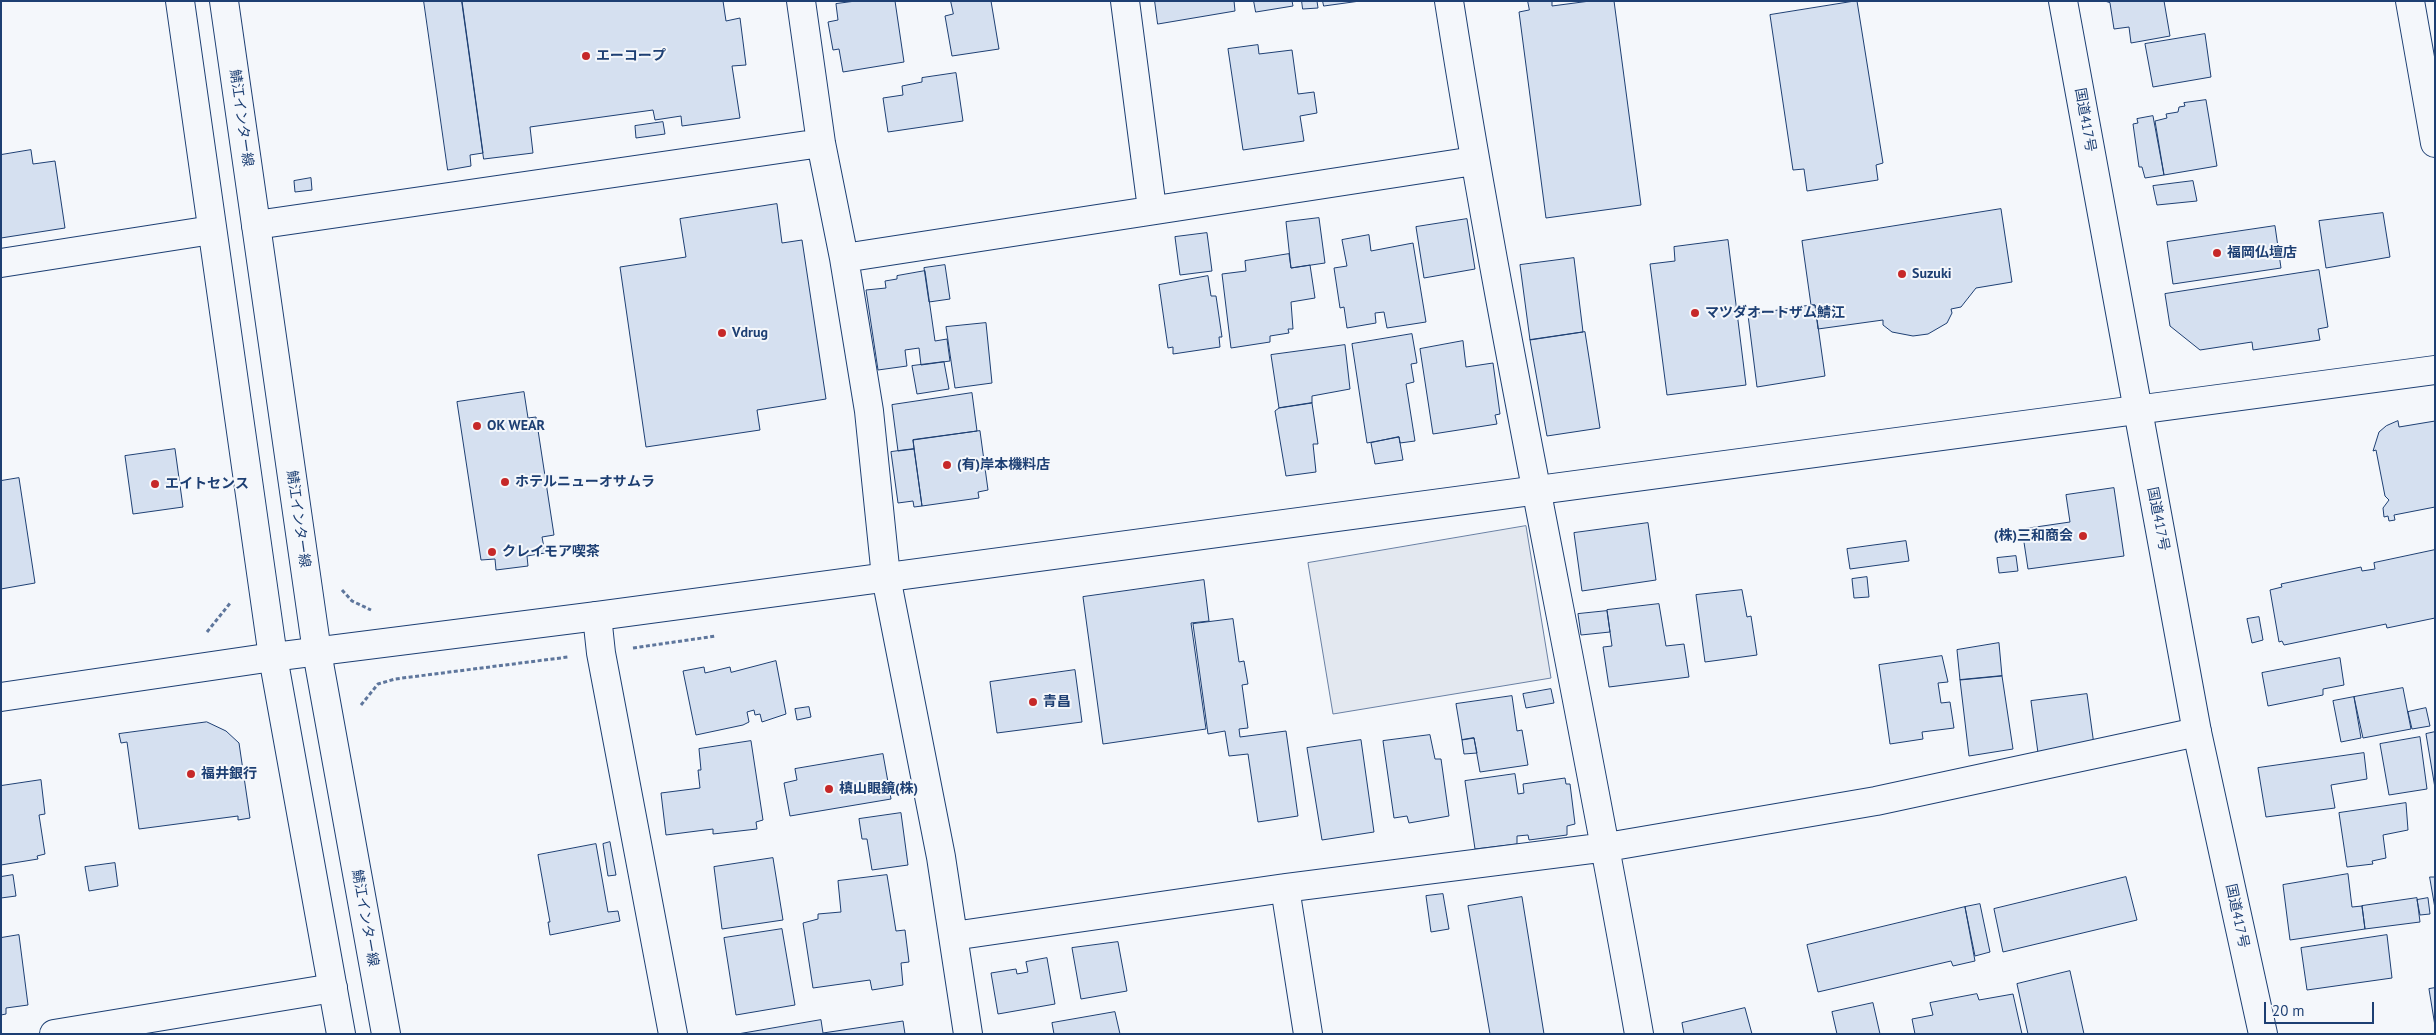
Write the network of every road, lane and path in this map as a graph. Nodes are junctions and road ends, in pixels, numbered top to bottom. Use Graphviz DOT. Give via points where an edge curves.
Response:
graph roads {
  1 [pos="180,1"];
  2 [pos="224,1"];
  3 [pos="801,1"];
  4 [pos="1125,1"];
  5 [pos="1450,1"];
  6 [pos="2063,1"];
  7 [pos="2410,1"];
  8 [pos="822,143"];
  9 [pos="2435,143"];
  10 [pos="1474,161"];
  11 [pos="1152,209"];
  12 [pos="256,225"];
  13 [pos="212,230"];
  14 [pos="844,258"];
  15 [pos="1,263"];
  16 [pos="2435,370"];
  17 [pos="2137,410"];
  18 [pos="1537,489"];
  19 [pos="886,577"];
  20 [pos="339,582"];
  21 [pos="233,599"];
  22 [pos="377,613"];
  23 [pos="597,616"];
  24 [pos="205,635"];
  25 [pos="719,636"];
  26 [pos="317,652"];
  27 [pos="601,653"];
  28 [pos="273,657"];
  29 [pos="1,697"];
  30 [pos="359,708"];
  31 [pos="2197,732"];
  32 [pos="1607,847"];
  33 [pos="1285,888"];
  34 [pos="953,936"];
  35 [pos="332,988"];
  36 [pos="54,1034"];
  37 [pos="341,1034"];
  38 [pos="386,1034"];
  39 [pos="672,1034"];
  40 [pos="968,1034"];
  41 [pos="1308,1034"];
  42 [pos="1639,1034"];
  43 [pos="2263,1034"];
  1 -- 13 [label="main road"];
  2 -- 12 [label="main road, 鯖江インター線"];
  3 -- 8 [label="main road"];
  4 -- 11 [label="main road"];
  5 -- 10 [label="main road"];
  6 -- 17 [label="main road, 国道417号"];
  7 -- 9 [label="main road"];
  8 -- 12 [label="main road"];
  8 -- 14 [label="main road"];
  10 -- 11 [label="main road"];
  10 -- 18 [label="main road"];
  11 -- 14 [label="main road"];
  12 -- 26 [label="main road, 鯖江インター線"];
  13 -- 15 [label="main road"];
  13 -- 28 [label="main road"];
  14 -- 19 [label="main road" via="870,411"];
  16 -- 17 [label="main road"];
  17 -- 18 [label="main road"];
  17 -- 31 [label="main road, 国道417号"];
  18 -- 19 [label="main road"];
  18 -- 32 [label="main road"];
  19 -- 23 [label="main road"];
  19 -- 34 [label="main road" via="941,857"];
  20 -- 22 [label="path" via="352,601"];
  21 -- 24 [label="path"];
  23 -- 26 [label="main road"];
  23 -- 27 [label="main road"];
  25 -- 27 [label="path"];
  26 -- 28 [label="main road"];
  26 -- 38 [label="main road, 鯖江インター線"];
  27 -- 30 [label="path" via="395,679 378,684"];
  27 -- 39 [label="main road"];
  28 -- 29 [label="main road"];
  28 -- 35 [label="main road"];
  31 -- 32 [label="main road" via="1876,801"];
  31 -- 43 [label="main road, 国道417号"];
  32 -- 33 [label="main road"];
  32 -- 42 [label="main road"];
  33 -- 34 [label="main road"];
  33 -- 41 [label="main road"];
  34 -- 40 [label="main road"];
  35 -- 36 [label="main road"];
  35 -- 37 [label="main road"];
}
